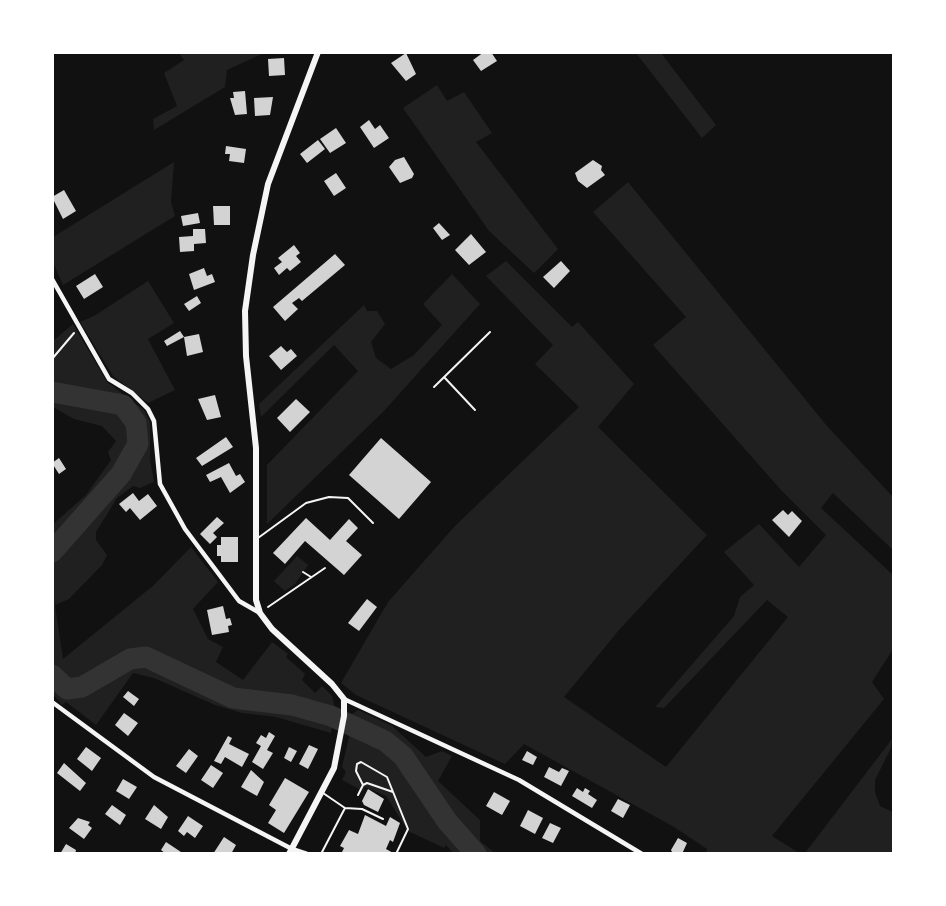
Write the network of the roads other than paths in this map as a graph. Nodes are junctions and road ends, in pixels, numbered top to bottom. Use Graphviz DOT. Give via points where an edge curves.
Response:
graph roads {
  1 [pos="318,52"];
  2 [pos="52,279"];
  3 [pos="373,523"];
  4 [pos="256,540"];
  5 [pos="263,611"];
  6 [pos="344,699"];
  7 [pos="52,702"];
  8 [pos="322,792"];
  9 [pos="345,808"];
  10 [pos="383,819"];
  11 [pos="291,851"];
  12 [pos="307,854"];
  13 [pos="321,854"];
  14 [pos="642,854"];
  1 -- 4 [label="street" via="268,184 245,311 256,448"];
  2 -- 5 [label="street" via="110,379 148,409 154,421 160,484 185,529 239,601"];
  3 -- 4 [label="lane" via="348,498 329,497 306,503"];
  4 -- 5 [label="street" via="255,588"];
  5 -- 6 [label="street" via="272,629"];
  6 -- 8 [label="street" via="334,768"];
  6 -- 14 [label="street" via="519,780"];
  7 -- 11 [label="street" via="154,777"];
  8 -- 9 [label="lane"];
  8 -- 11 [label="street"];
  9 -- 10 [label="lane"];
  9 -- 13 [label="lane"];
  11 -- 12 [label="street"];
}
